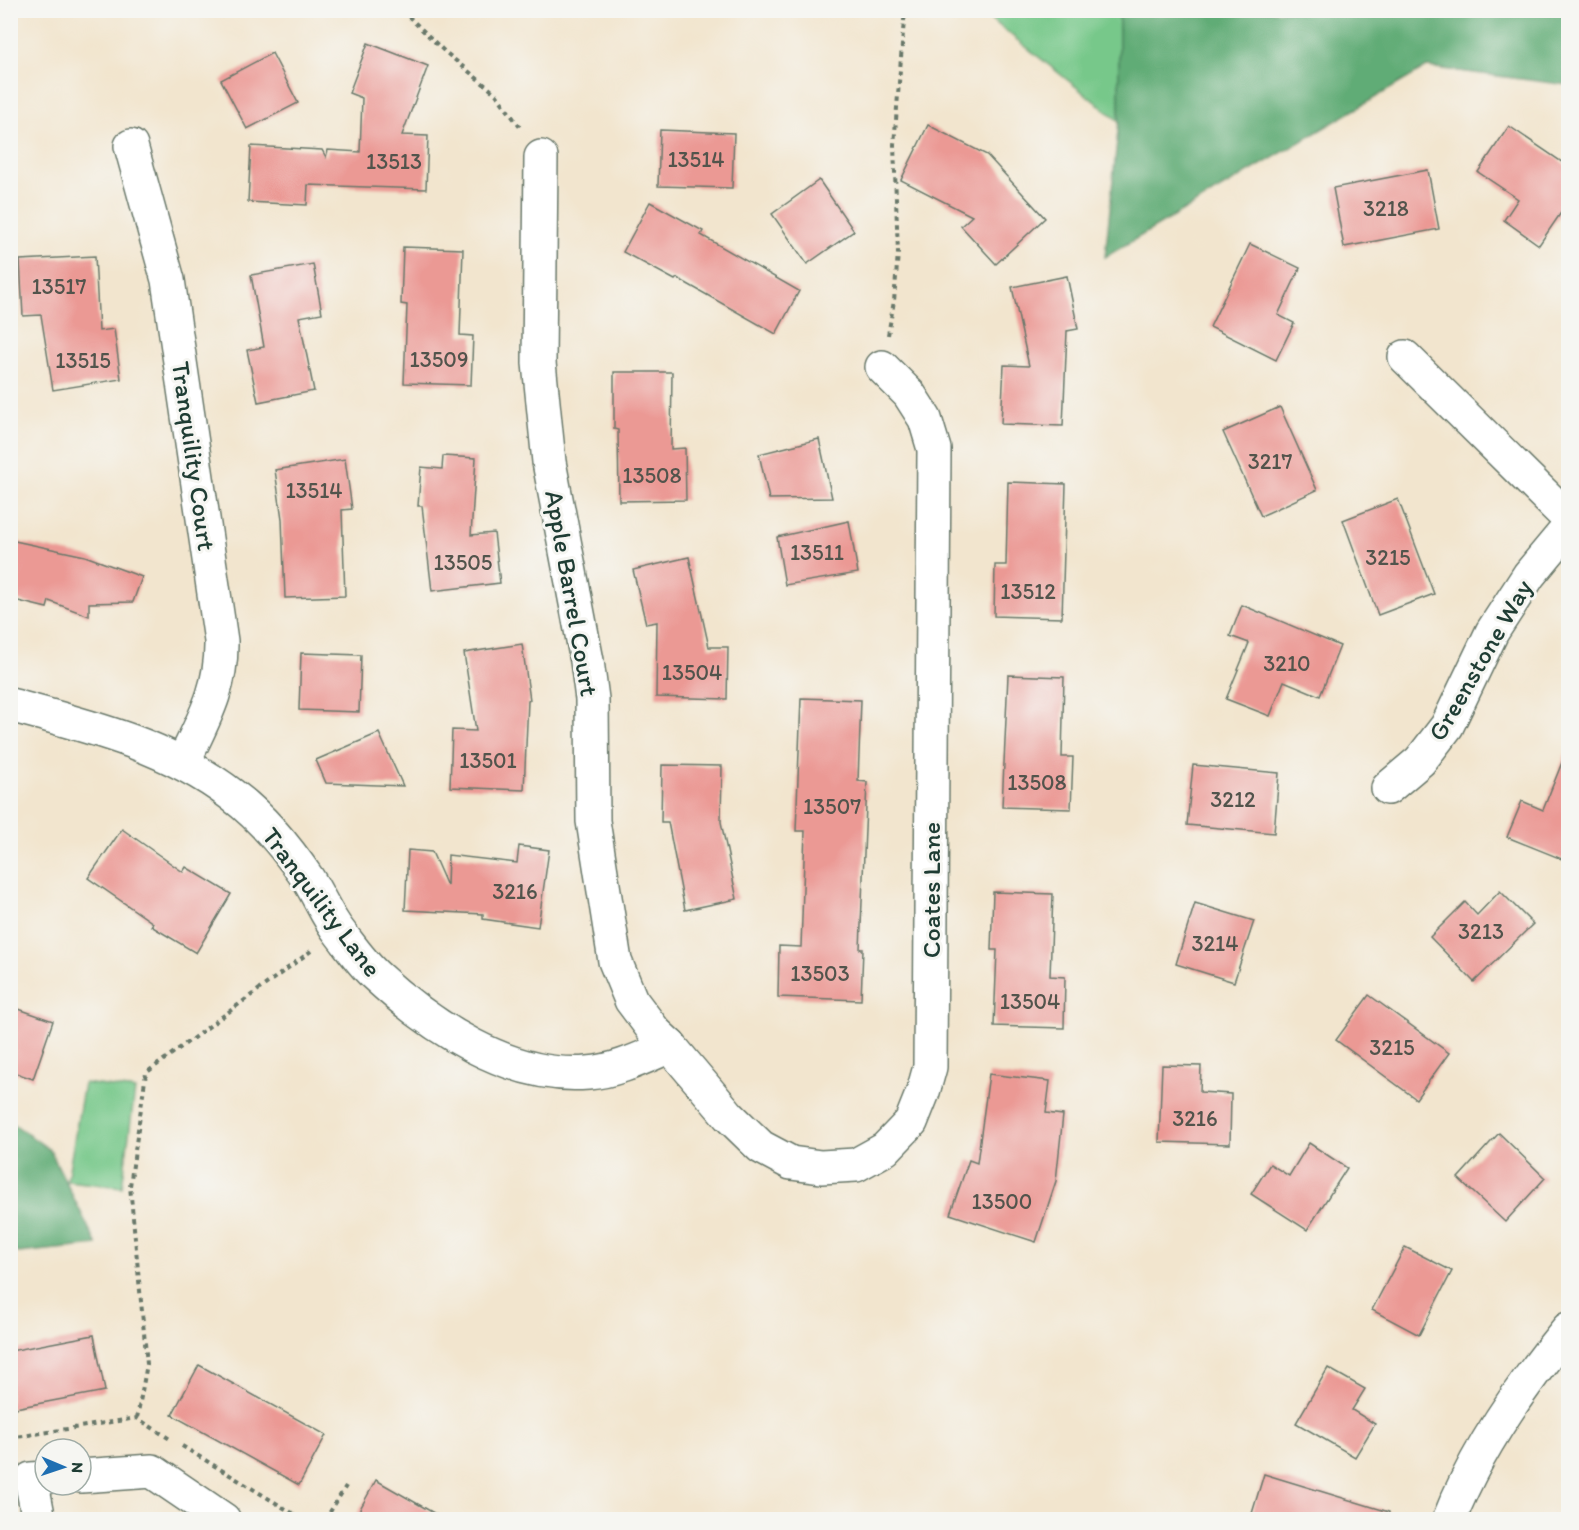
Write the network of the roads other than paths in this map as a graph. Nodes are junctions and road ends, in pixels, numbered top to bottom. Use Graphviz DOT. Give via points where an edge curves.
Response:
graph roads {
  1 [pos="131,146"];
  2 [pos="541,157"];
  3 [pos="1405,357"];
  4 [pos="882,367"];
  5 [pos="1569,518"];
  6 [pos="1569,528"];
  7 [pos="10,705"];
  8 [pos="183,762"];
  9 [pos="1388,788"];
  10 [pos="670,1046"];
  11 [pos="1569,1329"];
  12 [pos="93,1475"];
  13 [pos="35,1497"];
  14 [pos="39,1520"];
  15 [pos="224,1520"];
  16 [pos="1449,1520"];
  1 -- 8 [label="street, Tranquility Court" via="168,280 221,641 216,691"];
  2 -- 10 [label="street, Apple Barrel Court" via="539,363 549,462 592,699 593,821 615,961 631,1000"];
  3 -- 5 [label="street"];
  4 -- 10 [label="street, Coates Lane" via="909,394 925,419 934,449 930,1067 923,1092 911,1122 885,1149 856,1165 821,1167 790,1163 761,1147 729,1116"];
  6 -- 9 [label="street, Greenstone Way" via="1528,575 1492,632 1447,726 1420,760"];
  7 -- 8 [label="street, Tranquility Lane" via="151,747"];
  8 -- 10 [label="street, Tranquility Lane" via="232,795 274,834 373,974 414,1009 460,1039 510,1061 550,1072 589,1073 628,1064"];
  11 -- 16 [label="street" via="1541,1362 1494,1431"];
  12 -- 15 [label="street" via="152,1471"];
  13 -- 14 [label="street"];
}
